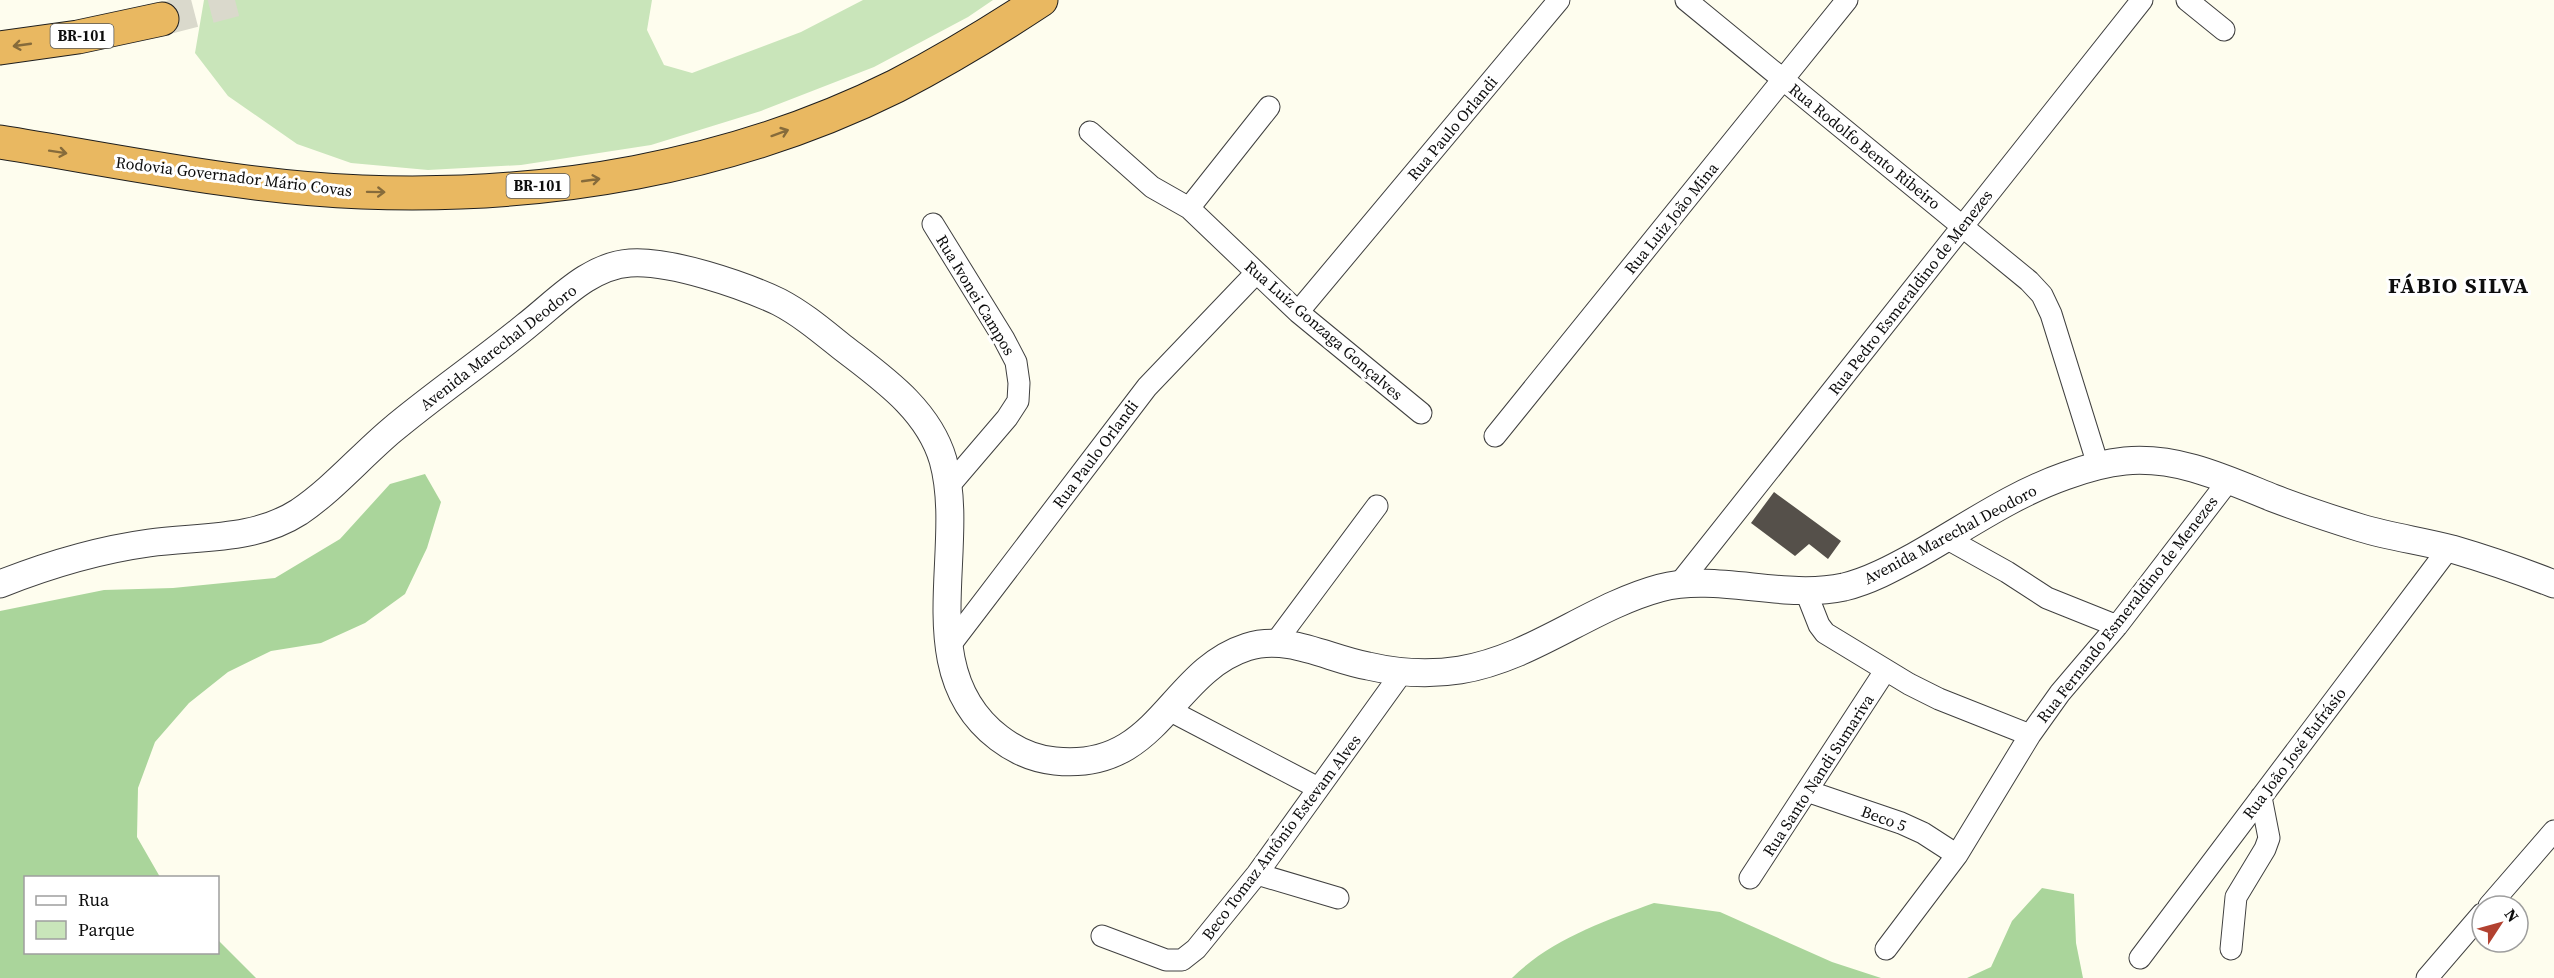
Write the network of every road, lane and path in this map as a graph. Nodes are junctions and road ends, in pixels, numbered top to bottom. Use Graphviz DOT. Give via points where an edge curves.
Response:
graph roads {
  1 [pos="1041,0"];
  2 [pos="1559,0"];
  3 [pos="1686,0"];
  4 [pos="1848,0"];
  5 [pos="2142,0"];
  6 [pos="2187,0"];
  7 [pos="162,19"];
  8 [pos="2224,30"];
  9 [pos="0,48"];
  10 [pos="1783,80"];
  11 [pos="1269,106"];
  12 [pos="1090,132"];
  13 [pos="0,142"];
  14 [pos="1189,208"];
  15 [pos="933,224"];
  16 [pos="1962,226"];
  17 [pos="1256,273"];
  18 [pos="1298,312"];
  19 [pos="1421,413"];
  20 [pos="1495,436"];
  21 [pos="2098,465"];
  22 [pos="2229,480"];
  23 [pos="948,487"];
  24 [pos="1377,506"];
  25 [pos="1946,538"];
  26 [pos="2449,548"];
  27 [pos="0,584"];
  28 [pos="1679,584"];
  29 [pos="2554,584"];
  30 [pos="1806,592"];
  31 [pos="2117,626"];
  32 [pos="1275,643"];
  33 [pos="948,648"];
  34 [pos="1403,671"];
  35 [pos="1885,671"];
  36 [pos="1169,710"];
  37 [pos="2030,735"];
  38 [pos="1318,788"];
  39 [pos="1807,791"];
  40 [pos="2261,797"];
  41 [pos="2554,831"];
  42 [pos="1957,855"];
  43 [pos="1257,874"];
  44 [pos="1750,878"];
  45 [pos="2499,894"];
  46 [pos="1338,898"];
  47 [pos="2470,928"];
  48 [pos="1102,936"];
  49 [pos="1886,949"];
  50 [pos="2231,950"];
  51 [pos="2140,958"];
  52 [pos="2427,978"];
  13 -- 1 [label="highway, Rodovia Governador Mário Covas / BR-101, one-way" via="207,175 360,192 510,190 572,183 698,159 828,116 953,56"];
  2 -- 18 [label="street, Rua Paulo Orlandi"];
  3 -- 10 [label="street, Rua Rodolfo Bento Ribeiro"];
  4 -- 10 [label="street, Rua Luiz João Mina"];
  5 -- 16 [label="street, Rua Pedro Esmeraldino de Menezes"];
  6 -- 8 [label="street"];
  7 -- 9 [label="highway, BR-101, one-way"];
  10 -- 16 [label="street, Rua Rodolfo Bento Ribeiro"];
  10 -- 20 [label="street, Rua Luiz João Mina"];
  11 -- 14 [label="street"];
  12 -- 14 [label="street, Rua Luiz Gonzaga Gonçalves" via="1152,187"];
  14 -- 17 [label="street, Rua Luiz Gonzaga Gonçalves"];
  15 -- 23 [label="street, Rua Ivonei Campos" via="1004,339 1016,362 1019,383 1018,401 1007,418"];
  16 -- 21 [label="street, Rua Rodolfo Bento Ribeiro" via="2042,295"];
  16 -- 28 [label="street, Rua Pedro Esmeraldino de Menezes"];
  17 -- 18 [label="street, Rua Luiz Gonzaga Gonçalves"];
  17 -- 33 [label="street, Rua Paulo Orlandi" via="1147,387"];
  18 -- 19 [label="street, Rua Luiz Gonzaga Gonçalves"];
  21 -- 22 [label="street, Avenida Marechal Deodoro" via="2149,460 2178,464"];
  21 -- 25 [label="street, Avenida Marechal Deodoro" via="2026,491"];
  22 -- 26 [label="street, Avenida Marechal Deodoro" via="2372,531"];
  22 -- 31 [label="street, Rua Fernando Esmeraldino de Menezes"];
  23 -- 27 [label="street, Avenida Marechal Deodoro" via="942,456 930,429 910,404 803,316 774,300 707,276 665,266 628,263 598,272 565,293 395,427 331,487 277,524 246,533 102,552 42,567"];
  23 -- 33 [label="street, Avenida Marechal Deodoro"];
  24 -- 32 [label="street"];
  25 -- 30 [label="street, Avenida Marechal Deodoro" via="1862,582"];
  25 -- 31 [label="street" via="2047,598"];
  26 -- 29 [label="street, Avenida Marechal Deodoro"];
  26 -- 40 [label="street, Rua João José Eufrásio"];
  28 -- 30 [label="street, Avenida Marechal Deodoro"];
  28 -- 34 [label="street, Avenida Marechal Deodoro" via="1623,602 1503,659 1429,674"];
  30 -- 35 [label="street" via="1825,633"];
  31 -- 37 [label="street, Rua Fernando Esmeraldino de Menezes"];
  32 -- 34 [label="street, Avenida Marechal Deodoro"];
  32 -- 36 [label="street, Avenida Marechal Deodoro" via="1250,646 1221,659"];
  33 -- 36 [label="street, Avenida Marechal Deodoro" via="955,674 981,723 1021,752 1045,761 1075,762 1130,747"];
  34 -- 38 [label="street, Beco Tomaz Antônio Estevam Alves"];
  35 -- 37 [label="street" via="1940,699"];
  35 -- 39 [label="street, Rua Santo Nandi Sumariva"];
  36 -- 38 [label="street"];
  37 -- 42 [label="street, Rua Fernando Esmeraldino de Menezes"];
  38 -- 43 [label="street, Beco Tomaz Antônio Estevam Alves"];
  39 -- 42 [label="street, Beco 5" via="1901,823"];
  39 -- 44 [label="street, Rua Santo Nandi Sumariva"];
  40 -- 50 [label="street" via="2269,838 2236,897"];
  40 -- 51 [label="street, Rua João José Eufrásio"];
  41 -- 45 [label="street"];
  42 -- 49 [label="street, Rua Fernando Esmeraldino de Menezes"];
  43 -- 46 [label="street"];
  43 -- 48 [label="street, Beco Tomaz Antônio Estevam Alves" via="1210,935 1182,960 1166,960"];
  47 -- 52 [label="street"];
}
